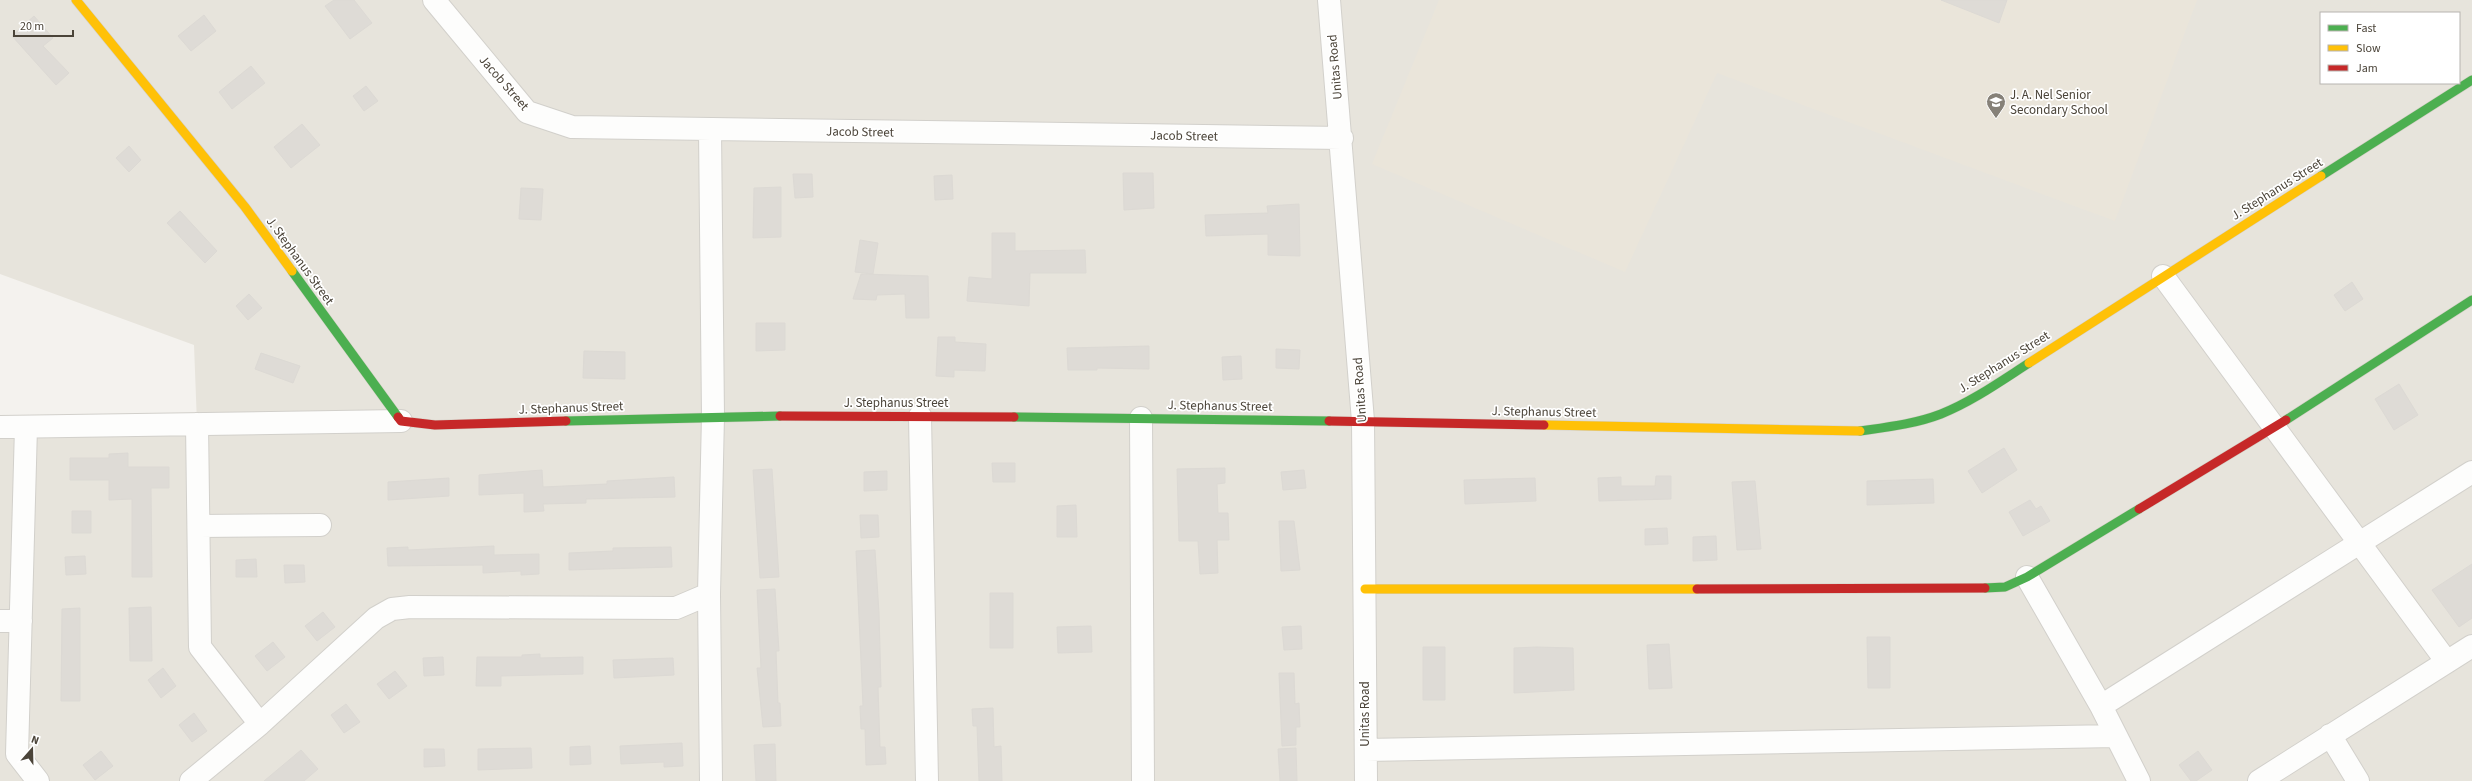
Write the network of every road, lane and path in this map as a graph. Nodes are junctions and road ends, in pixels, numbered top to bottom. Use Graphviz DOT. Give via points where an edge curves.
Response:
graph roads {
  1 [pos="76,0"];
  2 [pos="434,0"];
  3 [pos="1329,0"];
  4 [pos="2472,80"];
  5 [pos="710,130"];
  6 [pos="1342,138"];
  7 [pos="2163,276"];
  8 [pos="2472,300"];
  9 [pos="713,416"];
  10 [pos="920,416"];
  11 [pos="1141,418"];
  12 [pos="401,421"];
  13 [pos="1363,421"];
  14 [pos="197,424"];
  15 [pos="0,427"];
  16 [pos="26,427"];
  17 [pos="2275,427"];
  18 [pos="2472,472"];
  19 [pos="320,525"];
  20 [pos="199,526"];
  21 [pos="2359,543"];
  22 [pos="2027,577"];
  23 [pos="1365,589"];
  24 [pos="709,594"];
  25 [pos="10,621"];
  26 [pos="2472,646"];
  27 [pos="2448,662"];
  28 [pos="2101,706"];
  29 [pos="260,724"];
  30 [pos="2330,735"];
  31 [pos="2116,736"];
  32 [pos="1366,750"];
  33 [pos="38,781"];
  34 [pos="191,781"];
  35 [pos="711,781"];
  36 [pos="928,781"];
  37 [pos="1143,781"];
  38 [pos="1366,781"];
  39 [pos="2139,781"];
  40 [pos="2259,781"];
  41 [pos="2358,781"];
  1 -- 12 [label="street, J. Stephanus Street" via="245,207"];
  2 -- 5 [label="street, Jacob Street" via="527,112 572,127"];
  3 -- 6 [label="street, Unitas Road"];
  4 -- 7 [label="street, J. Stephanus Street"];
  5 -- 6 [label="street, Jacob Street"];
  5 -- 9 [label="street"];
  6 -- 13 [label="street, Unitas Road"];
  7 -- 13 [label="street, J. Stephanus Street" via="1972,399 1941,414 1900,426 1849,432"];
  7 -- 17 [label="street"];
  8 -- 17 [label="street"];
  9 -- 10 [label="street, J. Stephanus Street"];
  9 -- 12 [label="street, J. Stephanus Street" via="435,426"];
  9 -- 24 [label="street"];
  10 -- 11 [label="street, J. Stephanus Street"];
  10 -- 36 [label="street"];
  11 -- 13 [label="street, J. Stephanus Street"];
  11 -- 37 [label="street"];
  12 -- 14 [label="street"];
  13 -- 23 [label="street, Unitas Road"];
  14 -- 16 [label="street"];
  14 -- 20 [label="street"];
  15 -- 16 [label="street"];
  16 -- 25 [label="street"];
  17 -- 21 [label="street"];
  17 -- 22 [label="street"];
  18 -- 21 [label="street"];
  19 -- 20 [label="street"];
  20 -- 29 [label="street" via="200,647"];
  21 -- 27 [label="street"];
  21 -- 28 [label="street"];
  22 -- 23 [label="street" via="2005,587 1969,589"];
  22 -- 28 [label="street"];
  23 -- 32 [label="street, Unitas Road"];
  24 -- 29 [label="street" via="676,608 392,609 376,618"];
  24 -- 35 [label="street"];
  25 -- 33 [label="street" via="17,754"];
  26 -- 27 [label="street"];
  27 -- 30 [label="street"];
  28 -- 31 [label="street"];
  29 -- 34 [label="street"];
  30 -- 40 [label="street"];
  30 -- 41 [label="street"];
  31 -- 32 [label="street"];
  31 -- 39 [label="street"];
  32 -- 38 [label="street, Unitas Road"];
}
